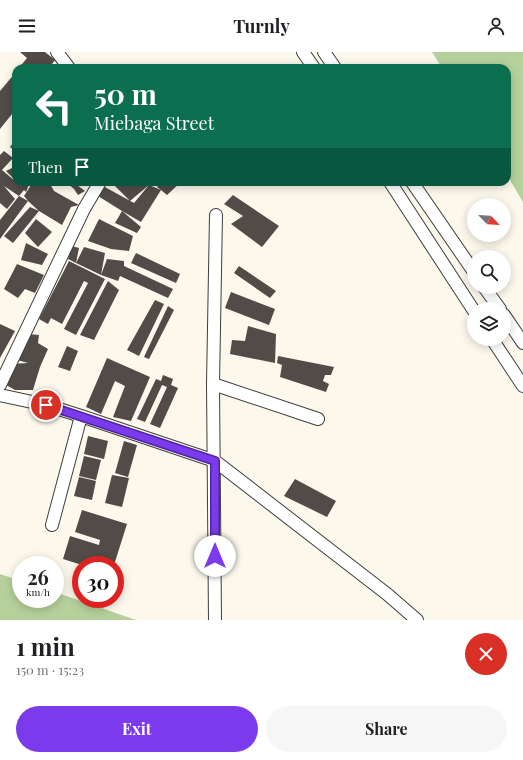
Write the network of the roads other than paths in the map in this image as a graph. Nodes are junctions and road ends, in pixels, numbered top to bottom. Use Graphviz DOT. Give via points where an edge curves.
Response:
graph roads {
  1 [pos="57,52"];
  2 [pos="303,52"];
  3 [pos="324,52"];
  4 [pos="66,64"];
  5 [pos="311,64"];
  6 [pos="332,64"];
  7 [pos="98,186"];
  8 [pos="393,186"];
  9 [pos="415,186"];
  10 [pos="216,216"];
  11 [pos="467,262"];
  12 [pos="468,302"];
  13 [pos="511,325"];
  14 [pos="523,343"];
  15 [pos="497,346"];
  16 [pos="213,384"];
  17 [pos="0,385"];
  18 [pos="523,386"];
  19 [pos="0,395"];
  20 [pos="81,416"];
  21 [pos="318,420"];
  22 [pos="215,461"];
  23 [pos="52,525"];
  24 [pos="215,620"];
  25 [pos="417,620"];
  1 -- 4 [label="street"];
  2 -- 5 [label="street"];
  3 -- 6 [label="street"];
  7 -- 17 [label="street" via="84,209"];
  8 -- 12 [label="street"];
  9 -- 11 [label="street"];
  10 -- 16 [label="street"];
  13 -- 14 [label="street"];
  15 -- 18 [label="street"];
  16 -- 21 [label="street"];
  16 -- 22 [label="street"];
  19 -- 20 [label="street"];
  20 -- 22 [label="street"];
  20 -- 23 [label="street"];
  22 -- 24 [label="street"];
  22 -- 25 [label="street"];
}
